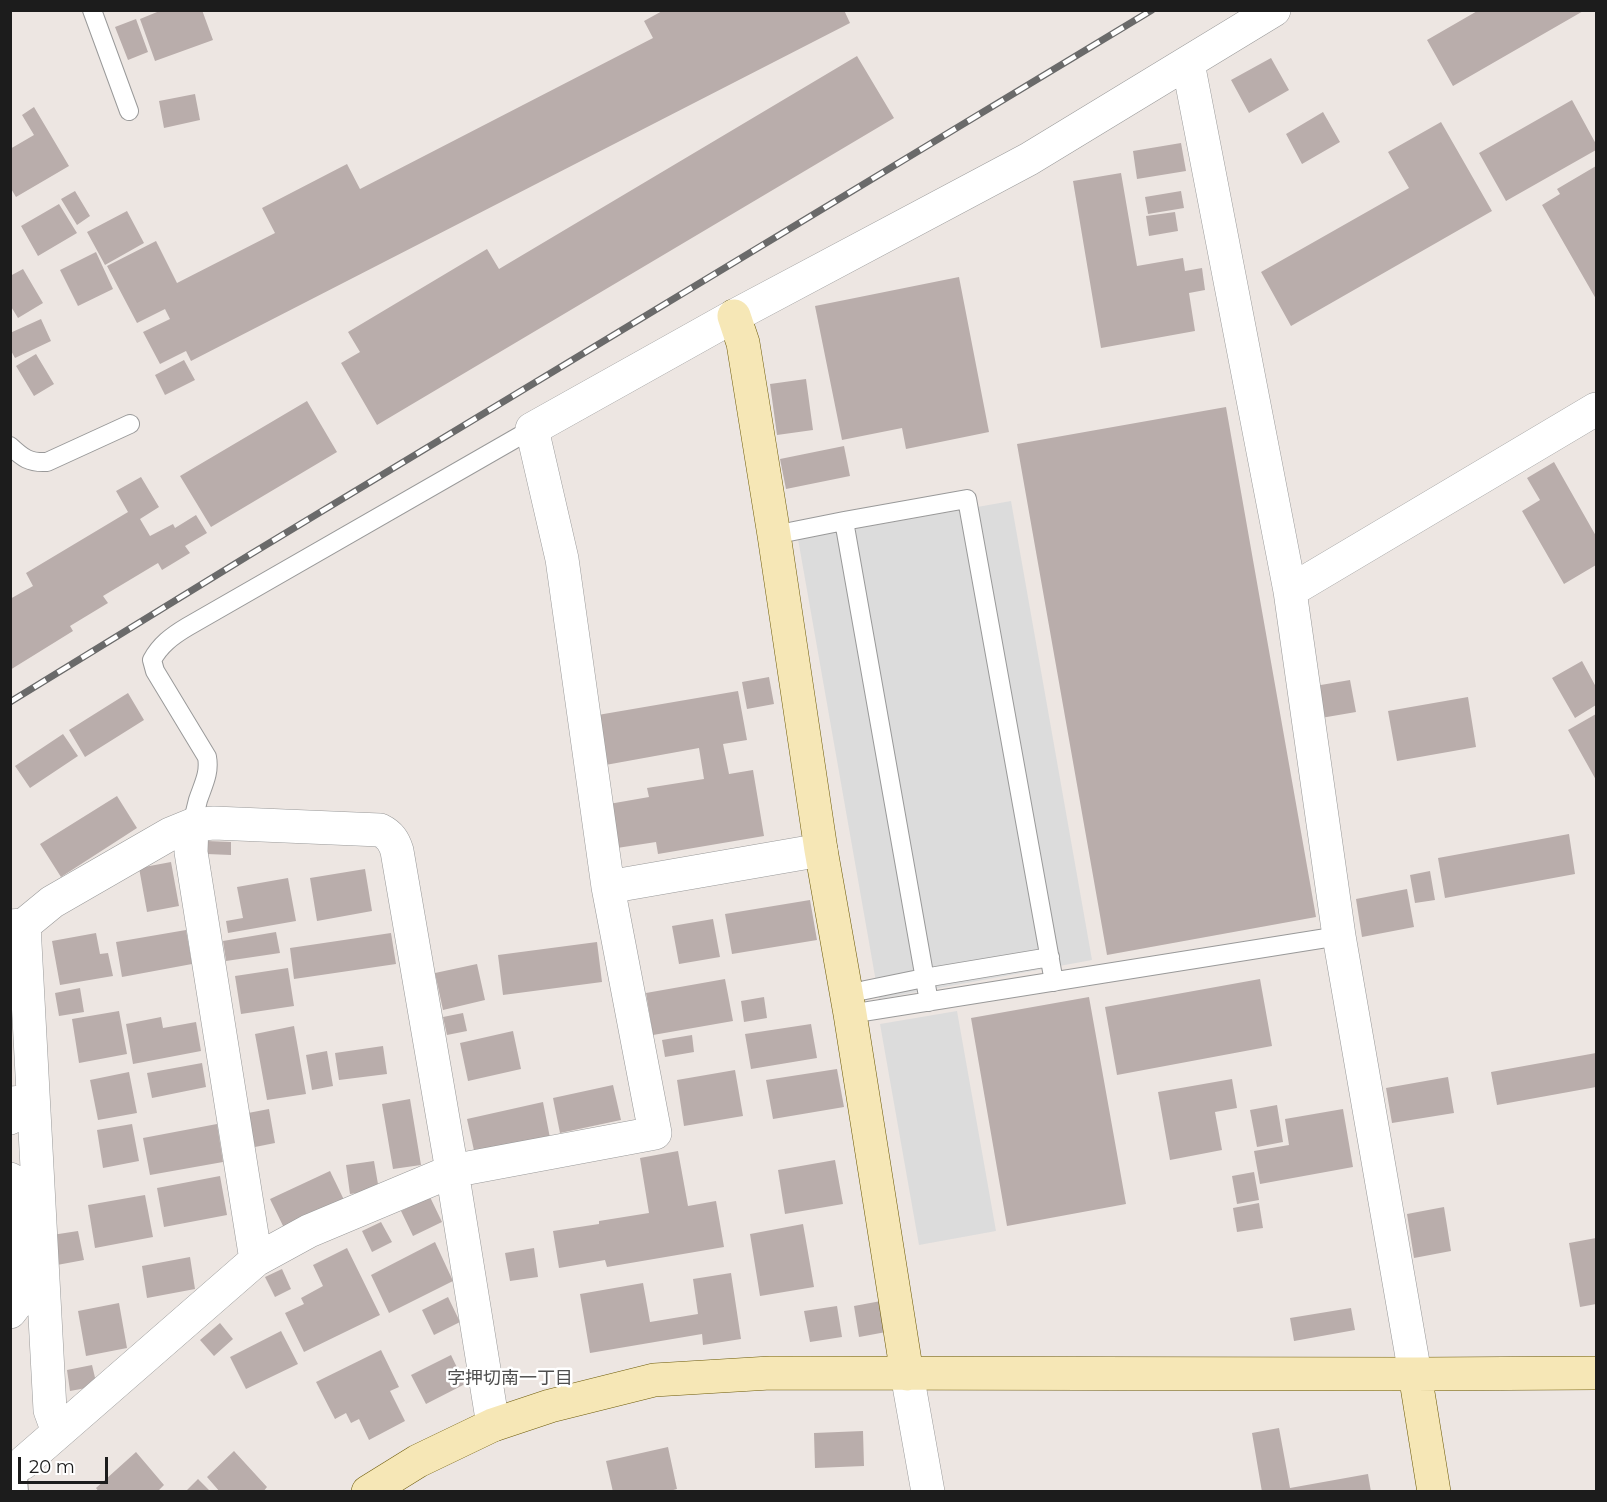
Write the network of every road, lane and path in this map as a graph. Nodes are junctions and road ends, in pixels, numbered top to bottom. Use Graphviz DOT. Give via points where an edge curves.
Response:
graph roads {
  1 [pos="92,10"];
  2 [pos="1274,10"];
  3 [pos="1188,63"];
  4 [pos="129,111"];
  5 [pos="734,316"];
  6 [pos="1596,409"];
  7 [pos="130,424"];
  8 [pos="532,429"];
  9 [pos="10,446"];
  10 [pos="844,520"];
  11 [pos="774,535"];
  12 [pos="1290,591"];
  13 [pos="192,825"];
  14 [pos="821,850"];
  15 [pos="608,887"];
  16 [pos="17,925"];
  17 [pos="1339,936"];
  18 [pos="1050,957"];
  19 [pos="924,978"];
  20 [pos="1054,981"];
  21 [pos="928,1002"];
  22 [pos="848,1004"];
  23 [pos="22,1110"];
  24 [pos="452,1172"];
  25 [pos="10,1179"];
  26 [pos="256,1260"];
  27 [pos="10,1312"];
  28 [pos="1596,1373"];
  29 [pos="907,1374"];
  30 [pos="1414,1374"];
  31 [pos="493,1425"];
  32 [pos="58,1432"];
  33 [pos="21,1477"];
  34 [pos="368,1491"];
  35 [pos="928,1491"];
  36 [pos="1434,1491"];
  1 -- 4 [label="lane"];
  2 -- 3 [label="street"];
  3 -- 5 [label="street" via="1029,159"];
  3 -- 12 [label="street"];
  5 -- 8 [label="street"];
  5 -- 11 [label="street" via="743,343"];
  6 -- 12 [label="street"];
  7 -- 9 [label="lane" via="47,462 34,463"];
  8 -- 13 [label="lane" via="187,627 157,651 152,660 155,671 209,766"];
  8 -- 15 [label="street" via="562,559"];
  10 -- 11 [label="lane"];
  10 -- 18 [label="lane" via="967,499"];
  10 -- 19 [label="lane"];
  11 -- 14 [label="street"];
  12 -- 17 [label="street"];
  13 -- 16 [label="street" via="170,834"];
  13 -- 24 [label="street" via="380,830 394,841"];
  13 -- 26 [label="street" via="191,852"];
  14 -- 15 [label="street"];
  14 -- 22 [label="street"];
  15 -- 24 [label="street" via="655,1133"];
  16 -- 23 [label="street"];
  17 -- 20 [label="lane"];
  17 -- 30 [label="street"];
  18 -- 19 [label="lane"];
  18 -- 20 [label="lane"];
  19 -- 21 [label="lane"];
  19 -- 22 [label="lane"];
  20 -- 21 [label="lane"];
  21 -- 22 [label="lane"];
  22 -- 29 [label="street"];
  23 -- 32 [label="street" via="50,1410"];
  24 -- 26 [label="street" via="309,1231"];
  24 -- 31 [label="street"];
  25 -- 27 [label="street" via="22,1286 20,1299"];
  26 -- 32 [label="street"];
  28 -- 30 [label="street"];
  29 -- 30 [label="street"];
  29 -- 31 [label="street" via="770,1373 654,1380"];
  29 -- 35 [label="street"];
  30 -- 36 [label="street"];
  31 -- 34 [label="street" via="418,1461"];
  32 -- 33 [label="street"];
}
